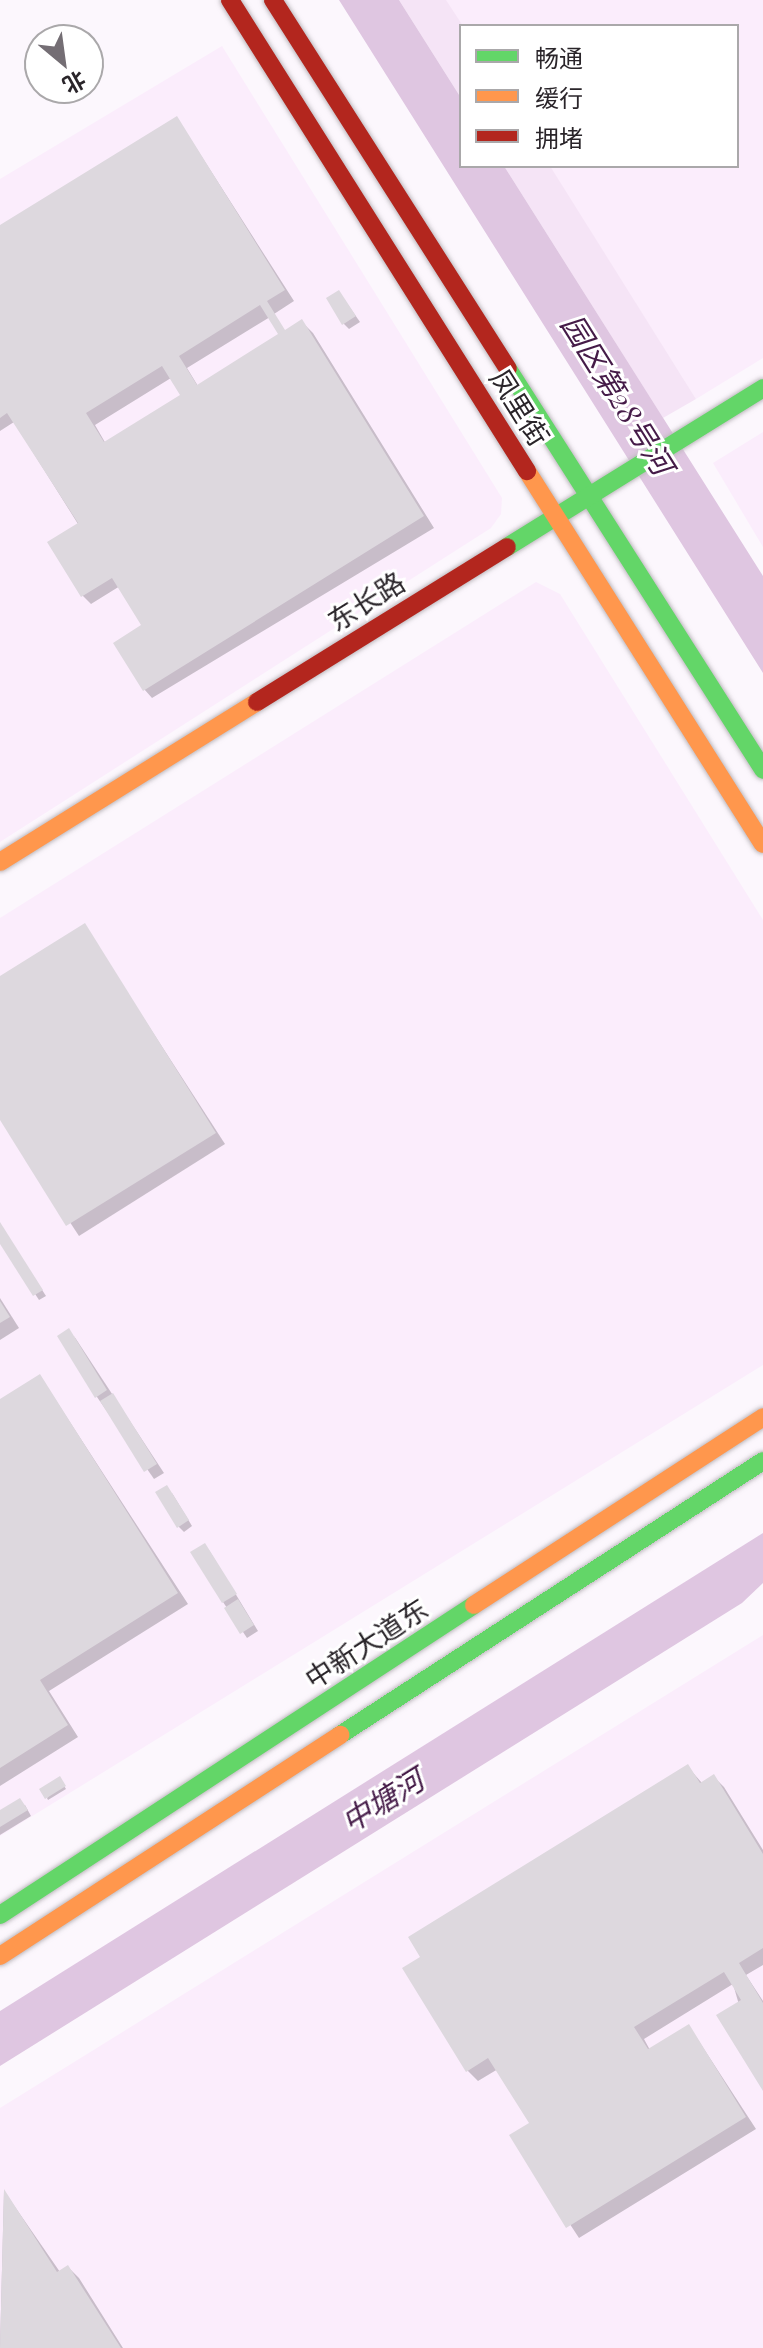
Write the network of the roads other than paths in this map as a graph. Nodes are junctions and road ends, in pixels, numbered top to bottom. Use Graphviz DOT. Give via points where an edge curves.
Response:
graph roads {
  1 [pos="230,0"];
  2 [pos="273,0"];
  3 [pos="763,388"];
  4 [pos="589,494"];
  5 [pos="556,515"];
  6 [pos="763,770"];
  7 [pos="763,844"];
  8 [pos="0,862"];
  9 [pos="763,1417"];
  10 [pos="763,1461"];
  11 [pos="0,1915"];
  12 [pos="0,1956"];
  1 -- 5 [label="main road, 凤里街"];
  2 -- 4 [label="main road, 凤里街"];
  3 -- 4 [label="main road, 东长路"];
  4 -- 5 [label="main road, 东长路"];
  4 -- 6 [label="main road, 凤里街"];
  5 -- 7 [label="main road, 凤里街"];
  5 -- 8 [label="main road, 东长路"];
  9 -- 11 [label="main road, 中新大道东"];
  10 -- 12 [label="main road"];
}
